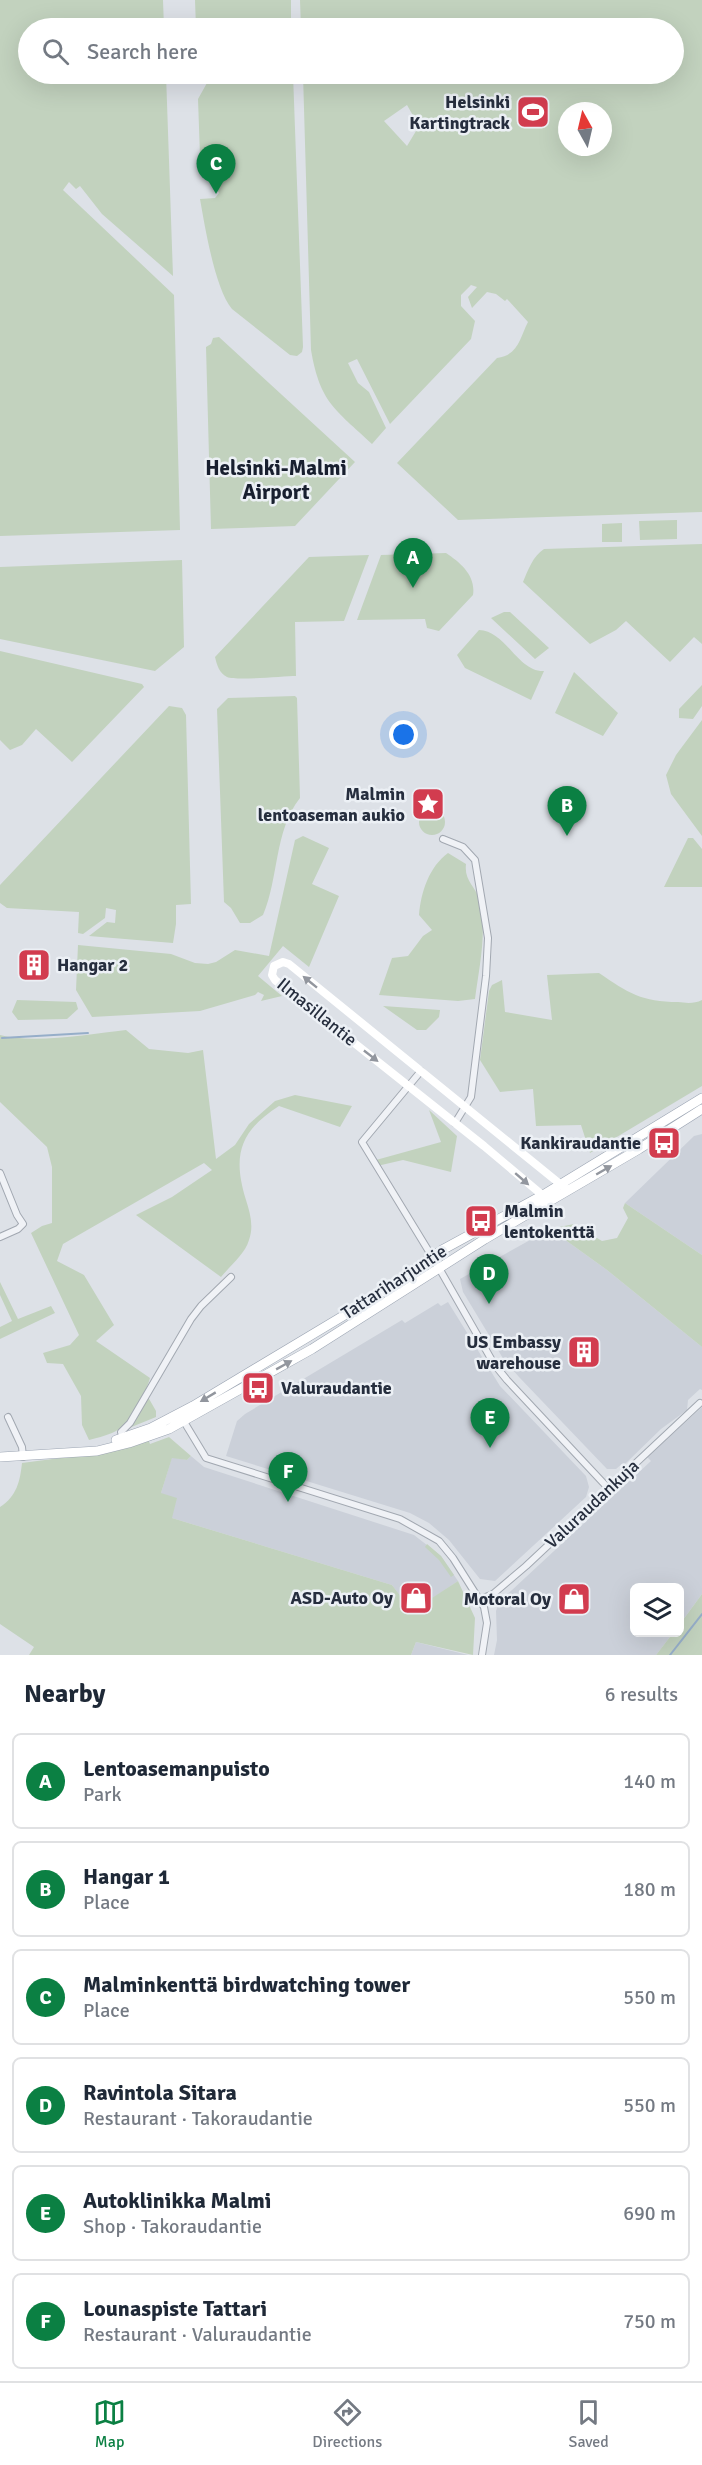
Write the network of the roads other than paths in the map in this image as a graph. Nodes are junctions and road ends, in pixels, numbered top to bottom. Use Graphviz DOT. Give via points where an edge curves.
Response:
graph roads {
  1 [pos="444,839"];
  2 [pos="421,1071"];
  3 [pos="409,1085"];
  4 [pos="701,1104"];
  5 [pos="465,1107"];
  6 [pos="455,1123"];
  7 [pos="0,1173"];
  8 [pos="564,1188"];
  9 [pos="546,1198"];
  10 [pos="0,1237"];
  11 [pos="432,1257"];
  12 [pos="439,1268"];
  13 [pos="231,1277"];
  14 [pos="700,1403"];
  15 [pos="8,1417"];
  16 [pos="182,1418"];
  17 [pos="123,1438"];
  18 [pos="80,1451"];
  19 [pos="0,1457"];
  20 [pos="23,1457"];
  21 [pos="0,1463"];
  22 [pos="608,1488"];
  23 [pos="481,1599"];
  24 [pos="482,1655"];
  1 -- 5 [label="street" via="463,847 475,860 488,938 471,1097"];
  2 -- 3 [label="street"];
  2 -- 3 [label="main road, Ilmasillantie, one-way" via="289,964 279,962 274,966 275,980"];
  2 -- 5 [label="main road, Ilmasillantie"];
  3 -- 6 [label="main road, Ilmasillantie"];
  3 -- 11 [label="street" via="362,1142"];
  4 -- 8 [label="main road, Tattariharjuntie"];
  5 -- 6 [label="street"];
  5 -- 8 [label="main road, Ilmasillantie"];
  6 -- 9 [label="main road, Ilmasillantie, one-way"];
  7 -- 10 [label="street" via="23,1224"];
  8 -- 9 [label="main road, Tattariharjuntie"];
  9 -- 11 [label="main road, Tattariharjuntie" via="473,1232"];
  9 -- 12 [label="main road, Tattariharjuntie"];
  11 -- 12 [label="street"];
  11 -- 16 [label="main road, Tattariharjuntie, one-way"];
  16 -- 12 [label="main road, Tattariharjuntie, one-way" via="312,1349"];
  12 -- 22 [label="street" via="500,1372"];
  13 -- 17 [label="street" via="201,1306 178,1338 130,1423 121,1432"];
  14 -- 22 [label="street, Valuraudankuja"];
  15 -- 20 [label="street"];
  16 -- 17 [label="main road, Tattariharjuntie"];
  16 -- 18 [label="main road, Tattariharjuntie" via="129,1443"];
  16 -- 23 [label="street" via="201,1452 211,1460 418,1527 446,1549"];
  17 -- 18 [label="main road, Tattariharjuntie"];
  18 -- 20 [label="main road, Tattariharjuntie"];
  19 -- 20 [label="main road, Tattariharjuntie"];
  20 -- 21 [label="main road, Tattariharjuntie"];
  22 -- 23 [label="street, Valuraudankuja" via="526,1566 493,1594"];
  23 -- 24 [label="street" via="487,1623"];
}
